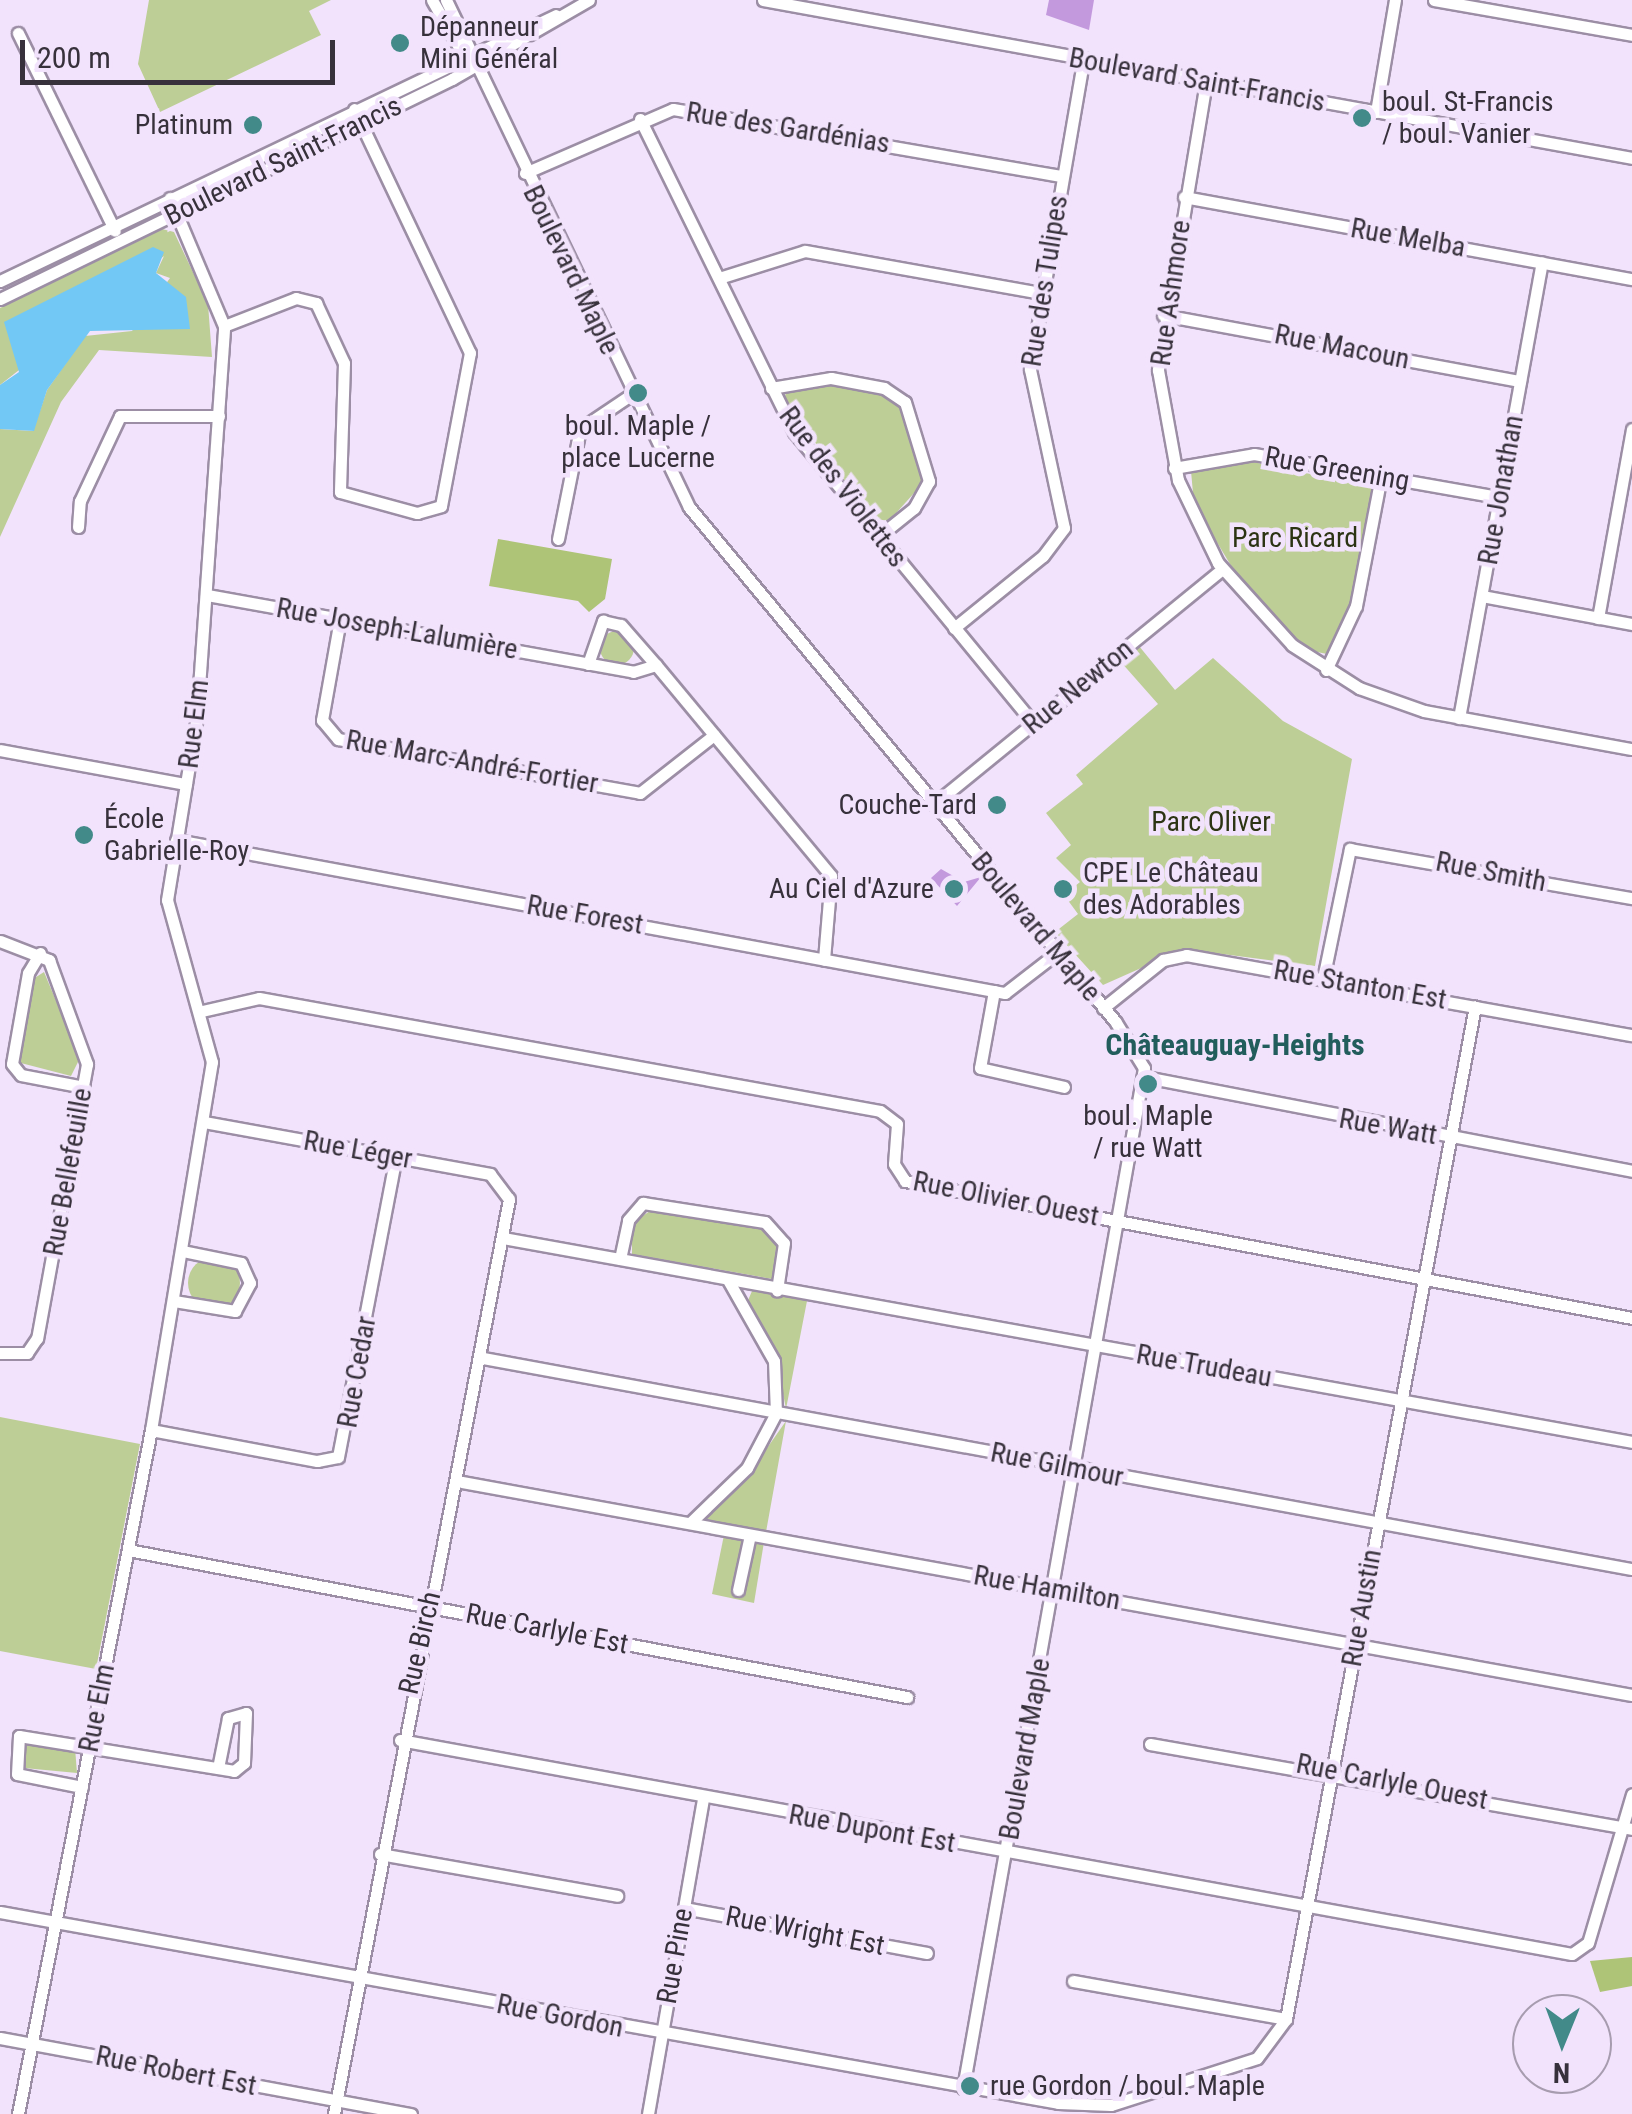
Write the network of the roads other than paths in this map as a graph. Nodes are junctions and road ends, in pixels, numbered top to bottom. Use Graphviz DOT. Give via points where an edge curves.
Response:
graph roads {
  1 [pos="432,0"];
  2 [pos="446,0"];
  3 [pos="590,0"];
  4 [pos="763,0"];
  5 [pos="1395,0"];
  6 [pos="1434,0"];
  7 [pos="1516,0"];
  8 [pos="560,14"];
  9 [pos="1513,14"];
  10 [pos="18,34"];
  11 [pos="1632,35"];
  12 [pos="466,54"];
  13 [pos="1084,61"];
  14 [pos="473,68"];
  15 [pos="1206,82"];
  16 [pos="354,109"];
  17 [pos="1376,112"];
  18 [pos="640,119"];
  19 [pos="360,124"];
  20 [pos="1632,158"];
  21 [pos="525,173"];
  22 [pos="1062,176"];
  23 [pos="1184,197"];
  24 [pos="170,198"];
  25 [pos="177,212"];
  26 [pos="112,226"];
  27 [pos="119,240"];
  28 [pos="1542,262"];
  29 [pos="719,278"];
  30 [pos="1632,279"];
  31 [pos="0,281"];
  32 [pos="1040,294"];
  33 [pos="0,299"];
  34 [pos="1164,315"];
  35 [pos="224,326"];
  36 [pos="1520,381"];
  37 [pos="771,388"];
  38 [pos="632,394"];
  39 [pos="218,416"];
  40 [pos="1632,429"];
  41 [pos="1174,468"];
  42 [pos="1380,476"];
  43 [pos="1500,497"];
  44 [pos="78,527"];
  45 [pos="878,536"];
  46 [pos="558,539"];
  47 [pos="1222,569"];
  48 [pos="206,595"];
  49 [pos="1482,596"];
  50 [pos="1598,618"];
  51 [pos="340,619"];
  52 [pos="1632,624"];
  53 [pos="954,628"];
  54 [pos="588,664"];
  55 [pos="656,665"];
  56 [pos="1326,670"];
  57 [pos="1459,718"];
  58 [pos="1033,723"];
  59 [pos="714,735"];
  60 [pos="1632,749"];
  61 [pos="0,750"];
  62 [pos="186,784"];
  63 [pos="934,804"];
  64 [pos="176,840"];
  65 [pos="1632,898"];
  66 [pos="0,942"];
  67 [pos="40,953"];
  68 [pos="1057,953"];
  69 [pos="824,960"];
  70 [pos="1323,979"];
  71 [pos="994,991"];
  72 [pos="1475,1006"];
  73 [pos="1104,1008"];
  74 [pos="202,1011"];
  75 [pos="1632,1035"];
  76 [pos="1146,1077"];
  77 [pos="84,1087"];
  78 [pos="1064,1087"];
  79 [pos="204,1122"];
  80 [pos="1450,1138"];
  81 [pos="396,1157"];
  82 [pos="1632,1171"];
  83 [pos="505,1188"];
  84 [pos="1120,1224"];
  85 [pos="503,1238"];
  86 [pos="183,1251"];
  87 [pos="620,1259"];
  88 [pos="728,1280"];
  89 [pos="1422,1280"];
  90 [pos="777,1290"];
  91 [pos="174,1300"];
  92 [pos="1632,1318"];
  93 [pos="1098,1349"];
  94 [pos="0,1353"];
  95 [pos="484,1358"];
  96 [pos="1400,1401"];
  97 [pos="776,1412"];
  98 [pos="152,1430"];
  99 [pos="1632,1442"];
  100 [pos="1076,1469"];
  101 [pos="462,1482"];
  102 [pos="690,1523"];
  103 [pos="1378,1523"];
  104 [pos="750,1534"];
  105 [pos="128,1550"];
  106 [pos="1632,1569"];
  107 [pos="738,1590"];
  108 [pos="1054,1590"];
  109 [pos="426,1606"];
  110 [pos="1356,1644"];
  111 [pos="1632,1695"];
  112 [pos="907,1697"];
  113 [pos="400,1740"];
  114 [pos="90,1744"];
  115 [pos="1150,1744"];
  116 [pos="218,1768"];
  117 [pos="1332,1772"];
  118 [pos="82,1787"];
  119 [pos="1632,1794"];
  120 [pos="703,1798"];
  121 [pos="1617,1826"];
  122 [pos="1632,1829"];
  123 [pos="1006,1853"];
  124 [pos="380,1854"];
  125 [pos="618,1896"];
  126 [pos="1308,1907"];
  127 [pos="684,1908"];
  128 [pos="0,1912"];
  129 [pos="57,1923"];
  130 [pos="926,1953"];
  131 [pos="357,1978"];
  132 [pos="1072,1981"];
  133 [pos="1286,2019"];
  134 [pos="662,2035"];
  135 [pos="0,2038"];
  136 [pos="35,2044"];
  137 [pos="963,2088"];
  138 [pos="336,2107"];
  139 [pos="1123,2108"];
  140 [pos="18,2114"];
  141 [pos="411,2114"];
  142 [pos="648,2114"];
  1 -- 12 [label="street, Boulevard Maple"];
  2 -- 12 [label="street, Boulevard Maple"];
  3 -- 8 [label="street, Boulevard Saint-Francis"];
  4 -- 13 [label="street, Boulevard Saint-Francis"];
  5 -- 17 [label="street"];
  6 -- 9 [label="street"];
  7 -- 9 [label="street"];
  8 -- 12 [label="street, Boulevard Saint-Francis"];
  8 -- 14 [label="street, Boulevard Saint-Francis"];
  9 -- 11 [label="street"];
  10 -- 26 [label="street"];
  12 -- 14 [label="street, Boulevard Maple"];
  12 -- 16 [label="street, Boulevard Saint-Francis"];
  13 -- 15 [label="street, Boulevard Saint-Francis"];
  13 -- 22 [label="street, Rue des Tulipes"];
  14 -- 19 [label="street, Boulevard Saint-Francis"];
  14 -- 21 [label="street, Boulevard Maple"];
  15 -- 17 [label="street, Boulevard Saint-Francis"];
  15 -- 23 [label="street, Rue Ashmore"];
  16 -- 19 [label="street"];
  16 -- 24 [label="street, Boulevard Saint-Francis"];
  17 -- 20 [label="street, Boulevard Saint-Francis"];
  18 -- 21 [label="street, Rue des Gardénias"];
  18 -- 22 [label="street, Rue des Gardénias" via="673,109 715,113"];
  18 -- 29 [label="street, Rue des Violettes"];
  19 -- 25 [label="street, Boulevard Saint-Francis"];
  19 -- 35 [label="street" via="470,352 441,506 417,513 340,492 344,363 316,303 296,298"];
  21 -- 38 [label="street, Boulevard Maple"];
  22 -- 32 [label="street, Rue des Tulipes"];
  23 -- 28 [label="street, Rue Melba"];
  23 -- 34 [label="street, Rue Ashmore"];
  24 -- 25 [label="street, Rue Elm"];
  24 -- 26 [label="street, Boulevard Saint-Francis"];
  25 -- 27 [label="street, Boulevard Saint-Francis"];
  25 -- 35 [label="street, Rue Elm"];
  26 -- 27 [label="street"];
  26 -- 31 [label="street, Boulevard Saint-Francis"];
  27 -- 33 [label="street, Boulevard Saint-Francis"];
  28 -- 30 [label="street, Rue Melba"];
  28 -- 36 [label="street, Rue Jonathan"];
  29 -- 32 [label="street" via="796,250"];
  29 -- 37 [label="street, Rue des Violettes"];
  32 -- 53 [label="street, Rue des Tulipes" via="1030,380 1064,528 1043,556"];
  34 -- 36 [label="street, Rue Macoun"];
  34 -- 41 [label="street, Rue Ashmore" via="1160,395"];
  35 -- 39 [label="street, Rue Elm"];
  36 -- 43 [label="street, Rue Jonathan"];
  37 -- 45 [label="street, Rue des Violettes" via="800,440"];
  37 -- 45 [label="street" via="831,378 884,388 905,402 929,481 914,508"];
  38 -- 46 [label="street" via="580,430"];
  38 -- 63 [label="street, Boulevard Maple" via="694,515"];
  39 -- 44 [label="street" via="120,416 80,501"];
  39 -- 48 [label="street, Rue Elm"];
  40 -- 50 [label="street"];
  41 -- 42 [label="street, Rue Greening" via="1244,454"];
  41 -- 47 [label="street, Rue Ashmore"];
  42 -- 43 [label="street, Rue Greening"];
  42 -- 56 [label="street" via="1356,606"];
  43 -- 49 [label="street, Rue Jonathan"];
  45 -- 53 [label="street, Rue des Violettes"];
  47 -- 56 [label="street, Rue Ashmore"];
  47 -- 58 [label="street, Rue Newton"];
  48 -- 51 [label="street, Rue Joseph-Lalumière"];
  48 -- 62 [label="street, Rue Elm"];
  49 -- 50 [label="street"];
  49 -- 57 [label="street, Rue Jonathan"];
  50 -- 52 [label="street"];
  51 -- 54 [label="street, Rue Joseph-Lalumière"];
  51 -- 59 [label="street, Rue Marc-André-Fortier" via="322,720 333,737 640,793"];
  53 -- 58 [label="street, Rue des Violettes"];
  54 -- 55 [label="street, Rue Joseph-Lalumière" via="640,673"];
  54 -- 55 [label="street" via="603,620 621,624"];
  55 -- 59 [label="street"];
  56 -- 57 [label="street, Rue Ashmore" via="1397,704"];
  57 -- 60 [label="street, Rue Ashmore"];
  58 -- 63 [label="street, Rue Newton"];
  59 -- 69 [label="street" via="834,882"];
  61 -- 62 [label="street"];
  62 -- 64 [label="street, Rue Elm"];
  63 -- 68 [label="street, Boulevard Maple"];
  64 -- 69 [label="street, Rue Forest"];
  64 -- 74 [label="street, Rue Elm" via="169,919"];
  65 -- 70 [label="street, Rue Smith" via="1350,848"];
  66 -- 67 [label="street"];
  67 -- 77 [label="street, Rue Bellefeuille" via="86,1050"];
  67 -- 77 [label="street" via="28,973 12,1064 22,1075"];
  68 -- 71 [label="street" via="1011,990"];
  68 -- 73 [label="street, Boulevard Maple"];
  69 -- 71 [label="street, Rue Forest"];
  70 -- 72 [label="street, Rue Stanton Est"];
  70 -- 73 [label="street, Rue Stanton Est" via="1175,956"];
  71 -- 78 [label="street" via="980,1068"];
  72 -- 75 [label="street, Rue Stanton Est"];
  72 -- 80 [label="street, Rue Austin"];
  73 -- 76 [label="street, Boulevard Maple"];
  74 -- 79 [label="street, Rue Elm" via="212,1052"];
  74 -- 84 [label="street, Rue Olivier Ouest" via="259,998 880,1111 897,1124 894,1164 905,1181"];
  76 -- 80 [label="street, Rue Watt"];
  76 -- 84 [label="street, Boulevard Maple"];
  77 -- 94 [label="street, Rue Bellefeuille" via="37,1338 27,1353"];
  79 -- 81 [label="street, Rue Léger"];
  79 -- 86 [label="street, Rue Elm"];
  80 -- 82 [label="street, Rue Watt"];
  80 -- 89 [label="street, Rue Austin"];
  81 -- 83 [label="street, Rue Léger" via="490,1174"];
  81 -- 98 [label="street, Rue Cedar" via="338,1457 317,1462"];
  83 -- 85 [label="street, Rue Birch"];
  84 -- 89 [label="street, Rue Olivier Ouest"];
  84 -- 93 [label="street, Boulevard Maple"];
  85 -- 87 [label="street, Rue Trudeau"];
  85 -- 95 [label="street, Rue Birch"];
  86 -- 91 [label="street, Rue Elm"];
  86 -- 91 [label="street" via="242,1263 250,1283 235,1311"];
  87 -- 88 [label="street, Rue Trudeau"];
  87 -- 90 [label="street" via="628,1220 643,1203 765,1222 783,1238"];
  88 -- 90 [label="street, Rue Trudeau"];
  88 -- 97 [label="street" via="774,1360"];
  89 -- 92 [label="street, Rue Olivier Ouest"];
  89 -- 96 [label="street, Rue Austin"];
  90 -- 93 [label="street, Rue Trudeau"];
  91 -- 98 [label="street, Rue Elm"];
  93 -- 96 [label="street, Rue Trudeau"];
  93 -- 100 [label="street, Boulevard Maple"];
  95 -- 97 [label="street, Rue Gilmour"];
  95 -- 101 [label="street, Rue Birch"];
  96 -- 99 [label="street, Rue Trudeau"];
  96 -- 103 [label="street, Rue Austin"];
  97 -- 100 [label="street, Rue Gilmour"];
  97 -- 102 [label="street" via="747,1468"];
  98 -- 105 [label="street, Rue Elm"];
  100 -- 103 [label="street, Rue Gilmour"];
  100 -- 108 [label="street, Boulevard Maple"];
  101 -- 102 [label="street, Rue Hamilton"];
  101 -- 109 [label="street, Rue Birch"];
  102 -- 104 [label="street, Rue Hamilton"];
  103 -- 106 [label="street, Rue Gilmour"];
  103 -- 110 [label="street, Rue Austin"];
  104 -- 107 [label="street"];
  104 -- 108 [label="street, Rue Hamilton"];
  105 -- 109 [label="street, Rue Carlyle Est"];
  105 -- 114 [label="street, Rue Elm"];
  108 -- 110 [label="street, Rue Hamilton"];
  108 -- 123 [label="street, Boulevard Maple"];
  109 -- 112 [label="street, Rue Carlyle Est"];
  109 -- 113 [label="street, Rue Birch"];
  110 -- 111 [label="street, Rue Hamilton"];
  110 -- 117 [label="street, Rue Austin"];
  113 -- 120 [label="street, Rue Dupont Est"];
  113 -- 124 [label="street, Rue Birch"];
  114 -- 116 [label="street"];
  114 -- 118 [label="street, Rue Elm"];
  114 -- 118 [label="street" via="24,1733 11,1760 20,1775"];
  115 -- 117 [label="street, Rue Carlyle Ouest"];
  116 -- 116 [label="street" via="242,1767 246,1713 228,1718"];
  117 -- 121 [label="street, Rue Carlyle Ouest"];
  117 -- 126 [label="street, Rue Austin"];
  118 -- 129 [label="street, Rue Elm"];
  119 -- 121 [label="street"];
  120 -- 123 [label="street, Rue Dupont Est"];
  120 -- 127 [label="street, Rue Pine"];
  121 -- 122 [label="street, Rue Carlyle Ouest"];
  121 -- 126 [label="street, Rue Dupont Est" via="1582,1952"];
  123 -- 126 [label="street, Rue Dupont Est"];
  123 -- 137 [label="street, Boulevard Maple"];
  124 -- 125 [label="street"];
  124 -- 131 [label="street, Rue Birch"];
  126 -- 133 [label="street, Rue Austin"];
  127 -- 130 [label="street, Rue Wright Est"];
  127 -- 134 [label="street, Rue Pine"];
  128 -- 129 [label="street, Rue Gordon"];
  129 -- 131 [label="street, Rue Gordon"];
  129 -- 136 [label="street, Rue Elm"];
  131 -- 134 [label="street, Rue Gordon"];
  131 -- 138 [label="street, Rue Birch"];
  132 -- 133 [label="street"];
  133 -- 139 [label="street, Rue Austin" via="1257,2058"];
  134 -- 137 [label="street, Rue Gordon"];
  134 -- 142 [label="street, Rue Pine"];
  135 -- 136 [label="street, Rue Robert Est"];
  136 -- 138 [label="street, Rue Robert Est"];
  136 -- 140 [label="street, Rue Elm"];
  137 -- 139 [label="street, Rue Gordon"];
  138 -- 141 [label="street, Rue Robert Est"];
}
